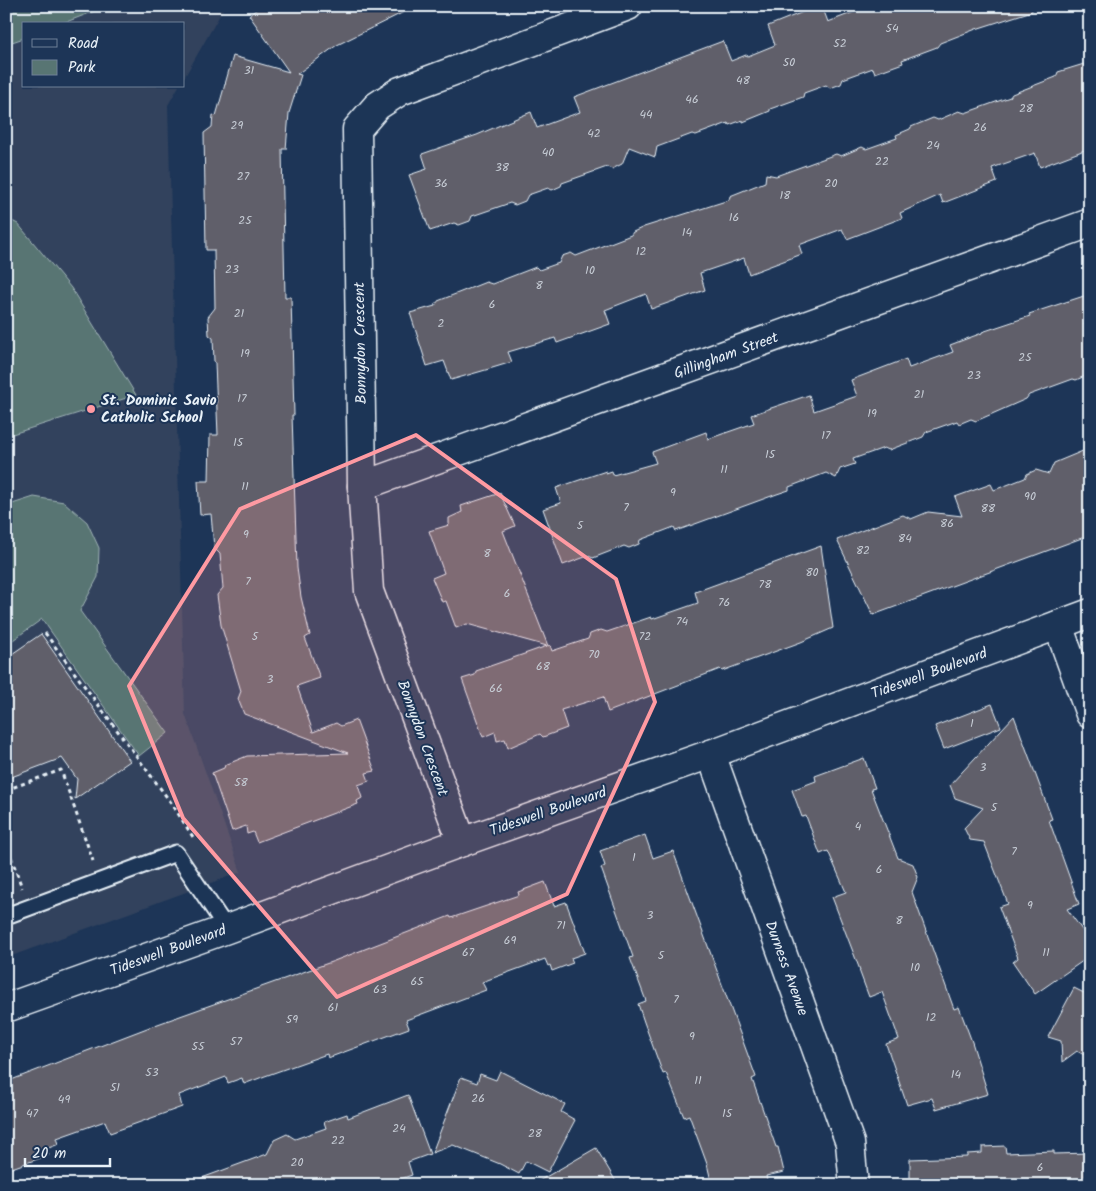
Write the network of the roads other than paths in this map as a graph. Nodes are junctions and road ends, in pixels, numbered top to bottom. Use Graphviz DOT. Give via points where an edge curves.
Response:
graph roads {
  1 [pos="628,6"];
  2 [pos="1090,223"];
  3 [pos="362,486"];
  4 [pos="1090,613"];
  5 [pos="1058,624"];
  6 [pos="1090,714"];
  7 [pos="711,754"];
  8 [pos="462,842"];
  9 [pos="6,916"];
  10 [pos="227,929"];
  11 [pos="6,1008"];
  12 [pos="854,1185"];
  1 -- 3 [label="street, Bonnydon Crescent" via="400,91 377,106 357,129"];
  2 -- 3 [label="street, Gillingham Street"];
  3 -- 8 [label="street, Bonnydon Crescent" via="369,591"];
  4 -- 5 [label="street, Tideswell Boulevard"];
  5 -- 6 [label="street"];
  5 -- 7 [label="street, Tideswell Boulevard"];
  7 -- 8 [label="street, Tideswell Boulevard"];
  7 -- 12 [label="street, Durness Avenue" via="850,1143"];
  8 -- 10 [label="street, Tideswell Boulevard"];
  9 -- 10 [label="lane" via="176,852"];
  10 -- 11 [label="street, Tideswell Boulevard"];
}
